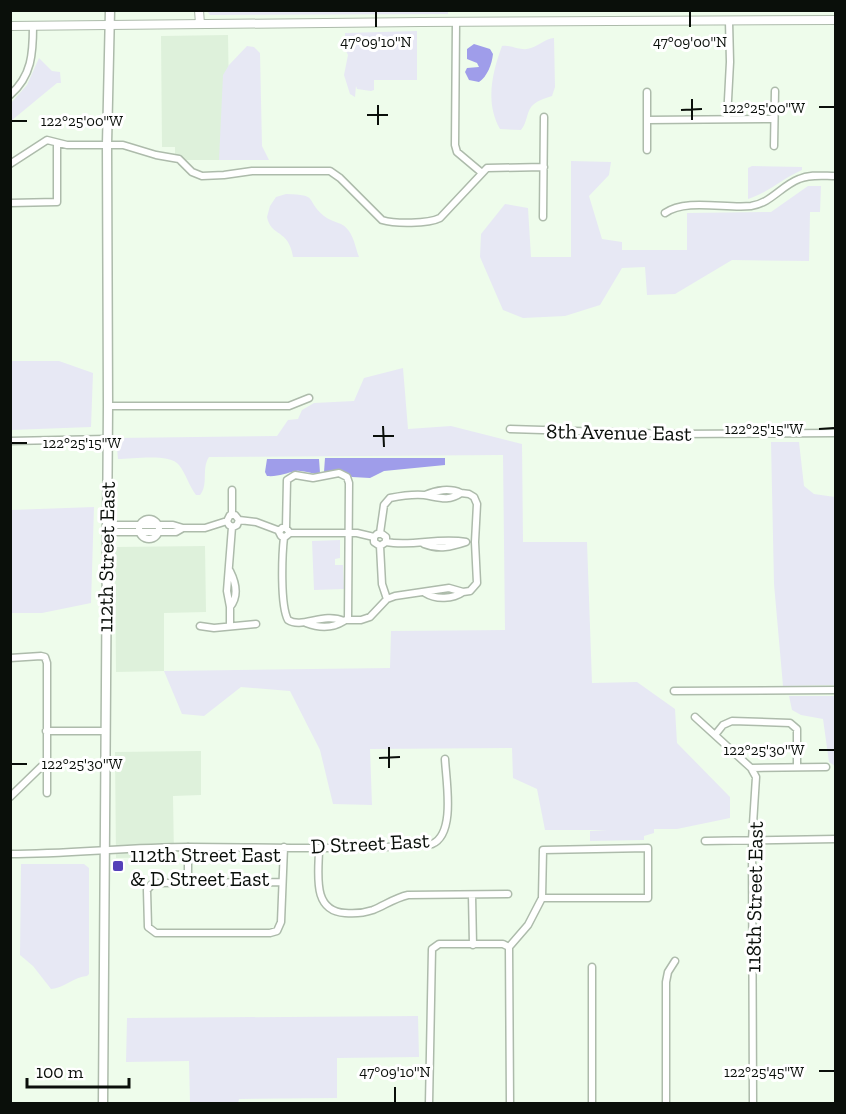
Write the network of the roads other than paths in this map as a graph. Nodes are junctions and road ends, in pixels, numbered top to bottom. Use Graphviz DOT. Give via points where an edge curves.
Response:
graph roads {
  1 [pos="110,10"];
  2 [pos="199,10"];
  3 [pos="836,20"];
  4 [pos="729,21"];
  5 [pos="456,22"];
  6 [pos="200,24"];
  7 [pos="110,25"];
  8 [pos="10,26"];
  9 [pos="33,26"];
  10 [pos="775,91"];
  11 [pos="647,92"];
  12 [pos="10,95"];
  13 [pos="544,117"];
  14 [pos="728,119"];
  15 [pos="774,119"];
  16 [pos="647,120"];
  17 [pos="57,144"];
  18 [pos="107,144"];
  19 [pos="774,146"];
  20 [pos="646,150"];
  21 [pos="10,164"];
  22 [pos="543,167"];
  23 [pos="482,172"];
  24 [pos="836,176"];
  25 [pos="10,203"];
  26 [pos="665,213"];
  27 [pos="543,217"];
  28 [pos="309,398"];
  29 [pos="108,406"];
  30 [pos="510,429"];
  31 [pos="836,433"];
  32 [pos="107,439"];
  33 [pos="10,441"];
  34 [pos="232,490"];
  35 [pos="232,515"];
  36 [pos="239,520"];
  37 [pos="229,524"];
  38 [pos="106,529"];
  39 [pos="140,529"];
  40 [pos="158,529"];
  41 [pos="285,532"];
  42 [pos="347,533"];
  43 [pos="377,535"];
  44 [pos="476,542"];
  45 [pos="383,544"];
  46 [pos="387,599"];
  47 [pos="346,620"];
  48 [pos="256,624"];
  49 [pos="230,625"];
  50 [pos="200,626"];
  51 [pos="10,658"];
  52 [pos="836,690"];
  53 [pos="674,691"];
  54 [pos="695,717"];
  55 [pos="46,731"];
  56 [pos="104,731"];
  57 [pos="715,735"];
  58 [pos="445,759"];
  59 [pos="46,762"];
  60 [pos="797,767"];
  61 [pos="826,767"];
  62 [pos="751,768"];
  63 [pos="47,793"];
  64 [pos="10,797"];
  65 [pos="836,839"];
  66 [pos="752,840"];
  67 [pos="705,841"];
  68 [pos="188,847"];
  69 [pos="284,848"];
  70 [pos="319,848"];
  71 [pos="104,850"];
  72 [pos="10,854"];
  73 [pos="188,882"];
  74 [pos="281,882"];
  75 [pos="508,894"];
  76 [pos="472,895"];
  77 [pos="542,898"];
  78 [pos="473,945"];
  79 [pos="509,947"];
  80 [pos="675,961"];
  81 [pos="592,967"];
  82 [pos="103,1104"];
  83 [pos="429,1104"];
  84 [pos="510,1104"];
  85 [pos="592,1104"];
  86 [pos="666,1104"];
  87 [pos="753,1104"];
  1 -- 7 [label="main road, 112th Street East"];
  2 -- 6 [label="street"];
  3 -- 4 [label="street"];
  4 -- 5 [label="street"];
  4 -- 14 [label="street"];
  5 -- 6 [label="street"];
  5 -- 23 [label="street" via="455,145 457,152"];
  6 -- 7 [label="street"];
  7 -- 9 [label="street"];
  7 -- 18 [label="main road, 112th Street East"];
  8 -- 9 [label="street"];
  9 -- 12 [label="street" via="30,66 22,83"];
  10 -- 15 [label="street"];
  11 -- 16 [label="street"];
  13 -- 22 [label="street"];
  14 -- 15 [label="street"];
  14 -- 16 [label="street"];
  15 -- 19 [label="street"];
  16 -- 20 [label="street"];
  17 -- 18 [label="street"];
  17 -- 21 [label="street" via="47,140"];
  17 -- 25 [label="street" via="57,202"];
  18 -- 23 [label="street" via="179,159 202,176 252,171 330,171 382,220 391,222 431,222 440,218"];
  18 -- 29 [label="main road, 112th Street East"];
  22 -- 23 [label="street" via="491,167"];
  22 -- 27 [label="street"];
  24 -- 26 [label="street" via="801,178 753,205 679,206"];
  28 -- 29 [label="street" via="289,406"];
  29 -- 32 [label="main road, 112th Street East"];
  30 -- 31 [label="street, 8th Avenue East" via="671,434"];
  32 -- 33 [label="street"];
  32 -- 38 [label="main road, 112th Street East"];
  34 -- 35 [label="street"];
  35 -- 36 [label="street"];
  35 -- 37 [label="street" via="228,517"];
  36 -- 37 [label="street" via="237,525"];
  36 -- 41 [label="street"];
  37 -- 40 [label="street" via="176,532"];
  37 -- 49 [label="street"];
  38 -- 39 [label="street"];
  38 -- 56 [label="main road, 112th Street East"];
  39 -- 40 [label="street" via="143,537 149,538"];
  39 -- 40 [label="street" via="143,521 149,519"];
  41 -- 42 [label="street"];
  41 -- 42 [label="street" via="287,480 295,475 313,478 339,473 349,483"];
  41 -- 47 [label="street" via="282,572 286,617 293,623 323,627"];
  42 -- 43 [label="street"];
  42 -- 47 [label="street"];
  43 -- 44 [label="street" via="384,505 390,498 448,490 472,495 477,504"];
  43 -- 45 [label="street" via="386,537"];
  43 -- 45 [label="street" via="375,544"];
  44 -- 45 [label="street" via="449,548"];
  44 -- 46 [label="street" via="477,583 473,589 443,598 425,593"];
  45 -- 46 [label="street" via="382,584"];
  46 -- 47 [label="street" via="370,617"];
  48 -- 49 [label="street"];
  49 -- 50 [label="street"];
  51 -- 55 [label="street" via="45,657"];
  52 -- 53 [label="street"];
  54 -- 57 [label="street"];
  55 -- 56 [label="street"];
  55 -- 59 [label="street"];
  56 -- 71 [label="main road, 112th Street East"];
  57 -- 60 [label="street" via="732,721 790,723 797,729"];
  57 -- 62 [label="street"];
  58 -- 70 [label="street, D Street East" via="447,827 435,843"];
  59 -- 63 [label="street"];
  59 -- 64 [label="street"];
  60 -- 61 [label="street"];
  60 -- 62 [label="street"];
  62 -- 66 [label="street, 118th Street East" via="756,777"];
  65 -- 66 [label="street"];
  66 -- 67 [label="street"];
  66 -- 87 [label="street, 118th Street East"];
  68 -- 69 [label="street, D Street East"];
  68 -- 71 [label="street, D Street East"];
  68 -- 73 [label="street"];
  69 -- 70 [label="street, D Street East"];
  69 -- 74 [label="street"];
  70 -- 76 [label="street" via="320,895 324,904 337,912 366,912 408,895"];
  71 -- 72 [label="street, D Street East"];
  71 -- 82 [label="main road, 112th Street East"];
  73 -- 74 [label="street"];
  73 -- 74 [label="street" via="158,881 150,885 147,921 152,931 277,931 281,922"];
  75 -- 76 [label="street"];
  76 -- 78 [label="street"];
  77 -- 77 [label="street" via="543,850 648,848 648,898"];
  77 -- 79 [label="street" via="528,925"];
  78 -- 79 [label="street"];
  78 -- 83 [label="street" via="439,944 430,954"];
  79 -- 84 [label="street"];
  80 -- 86 [label="street" via="666,982"];
  81 -- 85 [label="street"];
}
